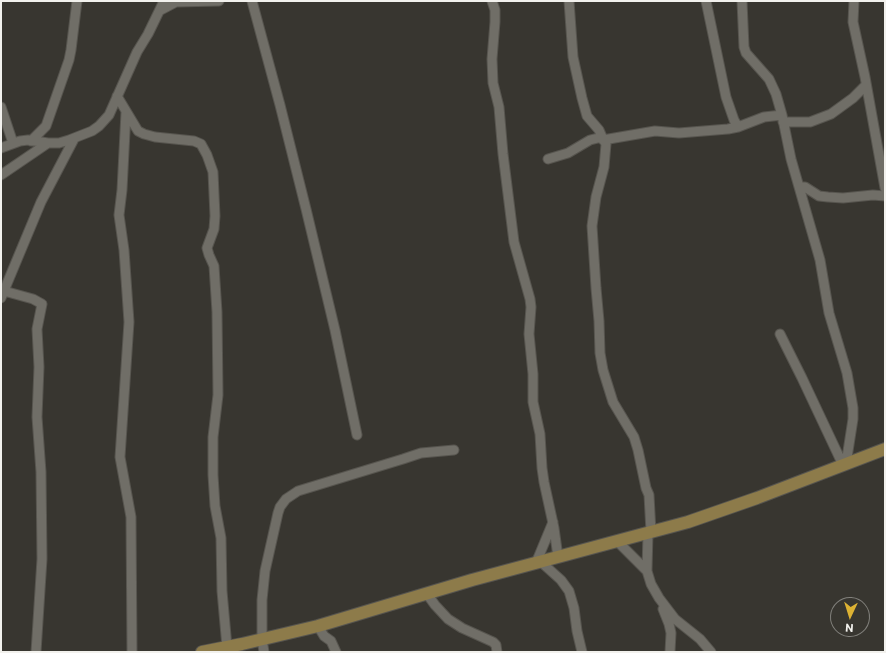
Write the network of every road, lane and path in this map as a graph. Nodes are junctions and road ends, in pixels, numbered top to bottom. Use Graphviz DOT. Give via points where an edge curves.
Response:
graph roads {
  1 [pos="77,1"];
  2 [pos="164,1"];
  3 [pos="219,1"];
  4 [pos="252,1"];
  5 [pos="492,1"];
  6 [pos="569,1"];
  7 [pos="706,1"];
  8 [pos="742,1"];
  9 [pos="854,1"];
  10 [pos="159,11"];
  11 [pos="866,85"];
  12 [pos="117,96"];
  13 [pos="853,98"];
  14 [pos="869,100"];
  15 [pos="1,107"];
  16 [pos="126,111"];
  17 [pos="783,119"];
  18 [pos="46,126"];
  19 [pos="738,127"];
  20 [pos="603,138"];
  21 [pos="74,139"];
  22 [pos="13,143"];
  23 [pos="42,144"];
  24 [pos="1,148"];
  25 [pos="548,159"];
  26 [pos="1,175"];
  27 [pos="799,187"];
  28 [pos="885,188"];
  29 [pos="885,196"];
  30 [pos="3,295"];
  31 [pos="780,334"];
  32 [pos="357,435"];
  33 [pos="885,449"];
  34 [pos="454,450"];
  35 [pos="845,464"];
  36 [pos="553,522"];
  37 [pos="650,532"];
  38 [pos="617,541"];
  39 [pos="558,557"];
  40 [pos="539,562"];
  41 [pos="647,571"];
  42 [pos="427,594"];
  43 [pos="659,598"];
  44 [pos="318,626"];
  45 [pos="262,639"];
  46 [pos="227,647"];
  47 [pos="36,652"];
  48 [pos="132,652"];
  49 [pos="202,652"];
  50 [pos="264,652"];
  51 [pos="336,652"];
  52 [pos="497,652"];
  53 [pos="582,652"];
  54 [pos="670,652"];
  55 [pos="711,652"];
  1 -- 18 [label="street" via="71,50"];
  2 -- 10 [label="street"];
  3 -- 10 [label="street" via="176,2"];
  4 -- 32 [label="street" via="306,209"];
  5 -- 36 [label="street" via="495,10 493,83 499,107 514,242 530,299 529,334 533,402 540,434 544,482"];
  6 -- 20 [label="street" via="573,57 582,98 587,116"];
  7 -- 19 [label="street" via="726,97"];
  8 -- 17 [label="street" via="746,53 769,79"];
  9 -- 11 [label="street" via="853,22"];
  10 -- 12 [label="street"];
  11 -- 13 [label="street"];
  11 -- 14 [label="street"];
  12 -- 16 [label="street"];
  12 -- 21 [label="street" via="108,115 99,126"];
  13 -- 14 [label="street"];
  13 -- 17 [label="street" via="831,114 810,122"];
  14 -- 28 [label="street"];
  15 -- 22 [label="street"];
  16 -- 46 [label="street" via="138,131 144,134 201,144 213,172 214,229 207,248 214,266 217,312 218,395 213,437 213,475 221,538"];
  16 -- 48 [label="street" via="119,215 130,322 120,457 131,517"];
  17 -- 19 [label="street" via="764,117"];
  17 -- 27 [label="street"];
  18 -- 23 [label="street"];
  18 -- 23 [label="street"];
  19 -- 20 [label="street" via="679,133 655,131"];
  20 -- 25 [label="street" via="590,140 568,153"];
  20 -- 37 [label="street" via="606,152 592,226 600,353 613,402 634,437 638,450 649,495"];
  21 -- 23 [label="street"];
  21 -- 30 [label="street" via="41,202"];
  22 -- 23 [label="street" via="20,141"];
  22 -- 24 [label="street"];
  23 -- 26 [label="street"];
  27 -- 29 [label="street" via="828,198"];
  27 -- 35 [label="street" via="820,260 829,313 850,387 853,419"];
  30 -- 47 [label="street" via="33,299 42,304 36,329 39,367 37,417 41,472 42,559"];
  31 -- 35 [label="street"];
  33 -- 35 [label="main road"];
  34 -- 45 [label="street" via="409,457 298,491 286,499 278,513 265,571"];
  35 -- 37 [label="main road" via="757,498"];
  36 -- 39 [label="street"];
  36 -- 40 [label="street"];
  37 -- 38 [label="main road"];
  37 -- 41 [label="street"];
  38 -- 39 [label="main road"];
  38 -- 41 [label="street"];
  39 -- 40 [label="main road"];
  40 -- 42 [label="main road"];
  40 -- 53 [label="street" via="561,580 569,591"];
  41 -- 43 [label="street"];
  42 -- 44 [label="main road"];
  42 -- 52 [label="street" via="448,619 493,642"];
  43 -- 54 [label="street" via="671,633"];
  43 -- 55 [label="street" via="675,619 700,639"];
  44 -- 45 [label="main road"];
  44 -- 51 [label="street" via="324,636 331,641"];
  45 -- 46 [label="main road"];
  45 -- 50 [label="street"];
  46 -- 49 [label="main road"];
}
